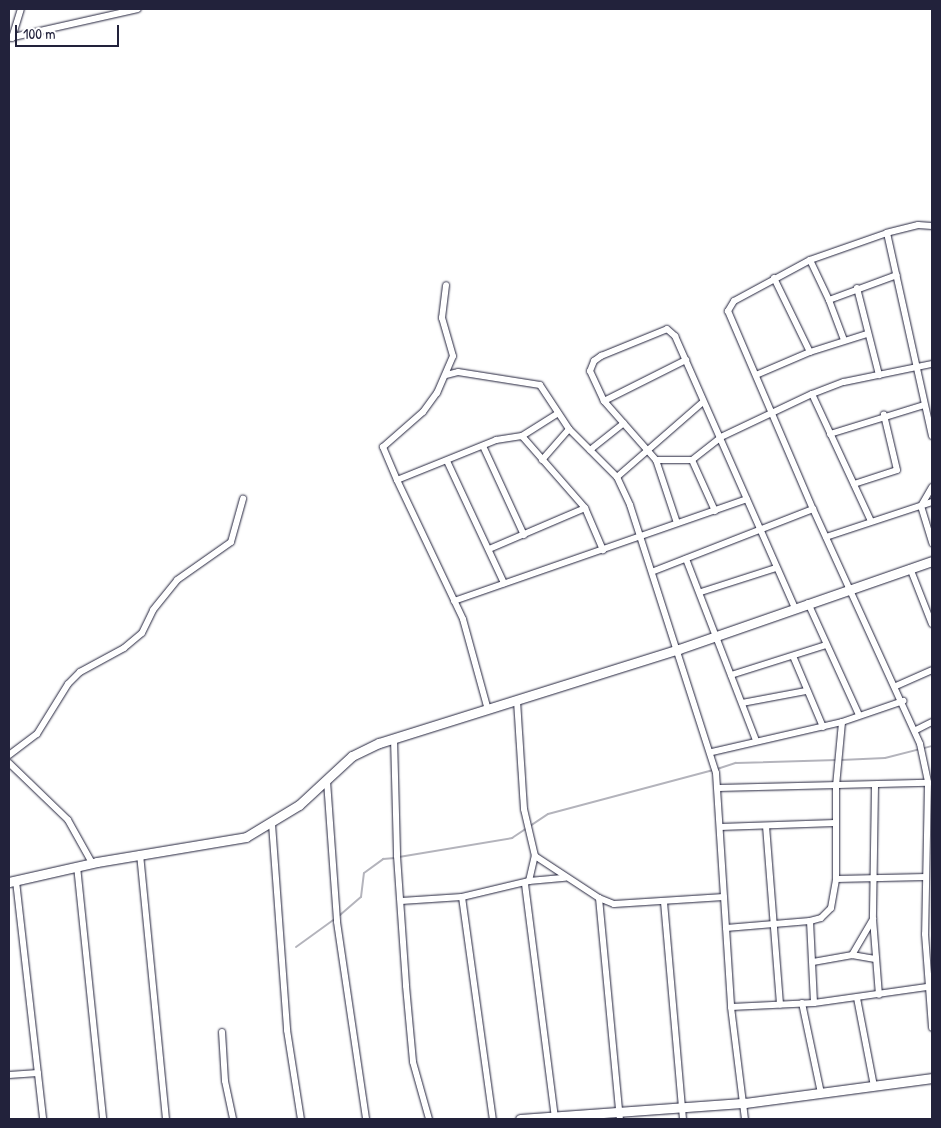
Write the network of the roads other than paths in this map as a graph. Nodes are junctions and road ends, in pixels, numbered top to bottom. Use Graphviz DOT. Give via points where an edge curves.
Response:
graph roads {
  1 [pos="22,9"];
  2 [pos="106,9"];
  3 [pos="138,9"];
  4 [pos="110,17"];
  5 [pos="10,38"];
  6 [pos="932,226"];
  7 [pos="887,233"];
  8 [pos="810,260"];
  9 [pos="897,275"];
  10 [pos="774,278"];
  11 [pos="446,286"];
  12 [pos="857,288"];
  13 [pos="828,300"];
  14 [pos="867,334"];
  15 [pos="844,340"];
  16 [pos="810,352"];
  17 [pos="686,360"];
  18 [pos="932,364"];
  19 [pos="916,368"];
  20 [pos="879,374"];
  21 [pos="446,375"];
  22 [pos="756,375"];
  23 [pos="812,394"];
  24 [pos="604,401"];
  25 [pos="703,402"];
  26 [pos="924,405"];
  27 [pos="773,413"];
  28 [pos="556,414"];
  29 [pos="884,415"];
  30 [pos="624,423"];
  31 [pos="569,429"];
  32 [pos="830,434"];
  33 [pos="522,436"];
  34 [pos="932,436"];
  35 [pos="721,437"];
  36 [pos="483,446"];
  37 [pos="648,449"];
  38 [pos="590,450"];
  39 [pos="542,460"];
  40 [pos="656,460"];
  41 [pos="692,460"];
  42 [pos="448,461"];
  43 [pos="616,477"];
  44 [pos="397,480"];
  45 [pos="854,484"];
  46 [pos="932,486"];
  47 [pos="243,499"];
  48 [pos="747,499"];
  49 [pos="932,502"];
  50 [pos="921,506"];
  51 [pos="585,508"];
  52 [pos="813,509"];
  53 [pos="715,511"];
  54 [pos="870,521"];
  55 [pos="677,523"];
  56 [pos="760,532"];
  57 [pos="642,534"];
  58 [pos="524,535"];
  59 [pos="826,537"];
  60 [pos="932,543"];
  61 [pos="488,549"];
  62 [pos="603,550"];
  63 [pos="686,559"];
  64 [pos="932,561"];
  65 [pos="776,568"];
  66 [pos="910,568"];
  67 [pos="654,571"];
  68 [pos="504,583"];
  69 [pos="849,588"];
  70 [pos="701,592"];
  71 [pos="454,601"];
  72 [pos="808,603"];
  73 [pos="795,608"];
  74 [pos="932,623"];
  75 [pos="716,635"];
  76 [pos="826,645"];
  77 [pos="679,649"];
  78 [pos="793,656"];
  79 [pos="932,670"];
  80 [pos="731,675"];
  81 [pos="896,686"];
  82 [pos="806,691"];
  83 [pos="517,701"];
  84 [pos="903,701"];
  85 [pos="742,703"];
  86 [pos="488,710"];
  87 [pos="859,715"];
  88 [pos="842,722"];
  89 [pos="932,722"];
  90 [pos="823,727"];
  91 [pos="916,730"];
  92 [pos="394,738"];
  93 [pos="756,740"];
  94 [pos="712,752"];
  95 [pos="9,754"];
  96 [pos="9,763"];
  97 [pos="327,780"];
  98 [pos="928,783"];
  99 [pos="836,786"];
  100 [pos="875,786"];
  101 [pos="718,788"];
  102 [pos="930,814"];
  103 [pos="835,823"];
  104 [pos="272,824"];
  105 [pos="766,826"];
  106 [pos="720,827"];
  107 [pos="140,854"];
  108 [pos="534,856"];
  109 [pos="92,863"];
  110 [pos="76,866"];
  111 [pos="930,866"];
  112 [pos="926,877"];
  113 [pos="565,878"];
  114 [pos="836,879"];
  115 [pos="874,880"];
  116 [pos="12,882"];
  117 [pos="527,883"];
  118 [pos="462,897"];
  119 [pos="724,897"];
  120 [pos="599,898"];
  121 [pos="401,901"];
  122 [pos="664,902"];
  123 [pos="873,919"];
  124 [pos="810,921"];
  125 [pos="773,923"];
  126 [pos="726,928"];
  127 [pos="929,933"];
  128 [pos="852,955"];
  129 [pos="874,959"];
  130 [pos="813,962"];
  131 [pos="927,987"];
  132 [pos="879,995"];
  133 [pos="857,998"];
  134 [pos="814,1002"];
  135 [pos="802,1003"];
  136 [pos="780,1004"];
  137 [pos="731,1007"];
  138 [pos="931,1018"];
  139 [pos="932,1028"];
  140 [pos="222,1032"];
  141 [pos="38,1072"];
  142 [pos="9,1075"];
  143 [pos="932,1078"];
  144 [pos="874,1086"];
  145 [pos="821,1093"];
  146 [pos="745,1103"];
  147 [pos="683,1109"];
  148 [pos="620,1116"];
  149 [pos="555,1117"];
  150 [pos="43,1119"];
  151 [pos="103,1119"];
  152 [pos="166,1119"];
  153 [pos="233,1119"];
  154 [pos="301,1119"];
  155 [pos="366,1119"];
  156 [pos="429,1119"];
  157 [pos="493,1119"];
  158 [pos="520,1119"];
  159 [pos="683,1119"];
  160 [pos="745,1119"];
  1 -- 5 [label="street"];
  2 -- 4 [label="street"];
  3 -- 4 [label="street"];
  4 -- 5 [label="street"];
  6 -- 7 [label="street" via="918,225"];
  7 -- 8 [label="street"];
  7 -- 9 [label="street"];
  8 -- 10 [label="street"];
  8 -- 13 [label="street"];
  9 -- 12 [label="street"];
  9 -- 19 [label="street"];
  10 -- 16 [label="street"];
  10 -- 22 [label="street" via="734,301 728,311"];
  11 -- 21 [label="street" via="442,318 453,353"];
  12 -- 13 [label="street"];
  12 -- 14 [label="street"];
  13 -- 15 [label="street"];
  14 -- 15 [label="street"];
  14 -- 20 [label="street"];
  15 -- 16 [label="street"];
  16 -- 22 [label="street"];
  17 -- 24 [label="street"];
  17 -- 24 [label="street" via="676,336 667,329 601,356 594,361 590,371"];
  17 -- 25 [label="street"];
  18 -- 19 [label="street"];
  19 -- 20 [label="street"];
  19 -- 26 [label="street"];
  20 -- 23 [label="street"];
  21 -- 28 [label="street" via="458,372 539,385"];
  21 -- 44 [label="street" via="423,412 383,447"];
  22 -- 27 [label="street"];
  23 -- 27 [label="street"];
  23 -- 32 [label="street"];
  24 -- 30 [label="street"];
  25 -- 35 [label="street"];
  25 -- 37 [label="street"];
  26 -- 29 [label="street"];
  26 -- 34 [label="street"];
  27 -- 35 [label="street"];
  27 -- 52 [label="street"];
  28 -- 31 [label="street"];
  28 -- 33 [label="street"];
  29 -- 32 [label="street"];
  29 -- 45 [label="street" via="897,470"];
  30 -- 37 [label="street"];
  30 -- 38 [label="street"];
  31 -- 38 [label="street"];
  31 -- 39 [label="street"];
  32 -- 45 [label="street"];
  33 -- 36 [label="street" via="496,440"];
  33 -- 39 [label="street"];
  35 -- 41 [label="street"];
  35 -- 48 [label="street"];
  36 -- 42 [label="street"];
  36 -- 58 [label="street"];
  37 -- 40 [label="street"];
  37 -- 43 [label="street"];
  38 -- 43 [label="street"];
  39 -- 51 [label="street"];
  40 -- 41 [label="street"];
  40 -- 55 [label="street"];
  41 -- 53 [label="street"];
  42 -- 44 [label="street"];
  42 -- 61 [label="street"];
  43 -- 57 [label="street"];
  44 -- 71 [label="street"];
  45 -- 54 [label="street"];
  46 -- 50 [label="street"];
  47 -- 95 [label="street" via="231,542 177,580 153,610 142,633 124,648 80,672 68,684 37,734"];
  48 -- 53 [label="street"];
  48 -- 56 [label="street"];
  49 -- 50 [label="street"];
  50 -- 54 [label="street"];
  50 -- 60 [label="street"];
  51 -- 58 [label="street"];
  51 -- 62 [label="street"];
  52 -- 56 [label="street"];
  52 -- 59 [label="street"];
  53 -- 55 [label="street"];
  54 -- 59 [label="street"];
  55 -- 57 [label="street"];
  56 -- 63 [label="street"];
  56 -- 65 [label="street"];
  57 -- 62 [label="street"];
  57 -- 67 [label="street"];
  58 -- 61 [label="street"];
  59 -- 69 [label="street"];
  61 -- 68 [label="street"];
  62 -- 68 [label="street"];
  63 -- 67 [label="street"];
  63 -- 70 [label="street"];
  64 -- 66 [label="street"];
  65 -- 70 [label="street"];
  65 -- 73 [label="street"];
  66 -- 69 [label="street"];
  66 -- 74 [label="street"];
  67 -- 77 [label="street"];
  68 -- 71 [label="street"];
  69 -- 72 [label="street"];
  69 -- 81 [label="street"];
  70 -- 75 [label="street"];
  71 -- 86 [label="street" via="463,619"];
  72 -- 73 [label="street"];
  72 -- 76 [label="street"];
  73 -- 75 [label="street"];
  75 -- 77 [label="street"];
  75 -- 80 [label="street"];
  76 -- 78 [label="street"];
  76 -- 87 [label="street"];
  77 -- 83 [label="street"];
  77 -- 94 [label="street"];
  78 -- 80 [label="street"];
  78 -- 82 [label="street"];
  79 -- 81 [label="street"];
  80 -- 85 [label="street"];
  81 -- 84 [label="street"];
  82 -- 85 [label="street"];
  82 -- 90 [label="street"];
  83 -- 86 [label="street"];
  83 -- 108 [label="street" via="524,809"];
  84 -- 87 [label="street"];
  84 -- 91 [label="street"];
  85 -- 93 [label="street"];
  86 -- 92 [label="street"];
  87 -- 88 [label="street"];
  88 -- 90 [label="street"];
  88 -- 99 [label="street"];
  89 -- 91 [label="street"];
  90 -- 93 [label="street"];
  91 -- 98 [label="street"];
  92 -- 97 [label="street" via="352,756"];
  92 -- 121 [label="street"];
  93 -- 94 [label="street"];
  94 -- 101 [label="street"];
  96 -- 109 [label="street" via="68,820"];
  97 -- 104 [label="street"];
  97 -- 155 [label="street" via="337,922"];
  98 -- 100 [label="street"];
  98 -- 102 [label="street"];
  99 -- 100 [label="street"];
  99 -- 101 [label="street"];
  99 -- 103 [label="street"];
  100 -- 115 [label="street"];
  101 -- 106 [label="street"];
  102 -- 111 [label="street"];
  103 -- 105 [label="street"];
  103 -- 114 [label="street"];
  104 -- 107 [label="street" via="239,838"];
  104 -- 154 [label="street" via="286,1030"];
  105 -- 106 [label="street"];
  105 -- 125 [label="street"];
  106 -- 119 [label="street"];
  107 -- 109 [label="street"];
  107 -- 152 [label="street"];
  108 -- 113 [label="street"];
  108 -- 117 [label="street"];
  109 -- 110 [label="street"];
  110 -- 116 [label="street"];
  110 -- 151 [label="street"];
  111 -- 112 [label="street"];
  112 -- 115 [label="street"];
  112 -- 127 [label="street"];
  113 -- 117 [label="street"];
  113 -- 120 [label="street"];
  114 -- 115 [label="street"];
  114 -- 124 [label="street" via="831,908 821,918"];
  115 -- 123 [label="street"];
  116 -- 141 [label="street"];
  117 -- 118 [label="street"];
  117 -- 149 [label="street"];
  118 -- 121 [label="street"];
  118 -- 157 [label="street"];
  119 -- 122 [label="street"];
  119 -- 126 [label="street"];
  120 -- 122 [label="street" via="614,904"];
  120 -- 148 [label="street"];
  121 -- 156 [label="street" via="413,1062"];
  122 -- 147 [label="street"];
  123 -- 128 [label="street"];
  123 -- 129 [label="street"];
  124 -- 125 [label="street"];
  124 -- 130 [label="street"];
  125 -- 126 [label="street"];
  125 -- 136 [label="street"];
  126 -- 137 [label="street"];
  127 -- 131 [label="street"];
  128 -- 129 [label="street"];
  128 -- 130 [label="street"];
  129 -- 132 [label="street"];
  130 -- 134 [label="street"];
  131 -- 132 [label="street"];
  131 -- 138 [label="street"];
  132 -- 133 [label="street"];
  133 -- 134 [label="street"];
  133 -- 144 [label="street"];
  134 -- 135 [label="street"];
  135 -- 136 [label="street"];
  135 -- 145 [label="street"];
  136 -- 137 [label="street"];
  137 -- 146 [label="street"];
  138 -- 139 [label="street"];
  140 -- 153 [label="street" via="225,1081"];
  141 -- 142 [label="street"];
  141 -- 150 [label="street"];
  143 -- 144 [label="street"];
  144 -- 145 [label="street"];
  145 -- 146 [label="street"];
  146 -- 147 [label="street"];
  146 -- 160 [label="street"];
  147 -- 148 [label="street"];
  147 -- 159 [label="street"];
  148 -- 149 [label="street"];
  149 -- 158 [label="street"];
}
